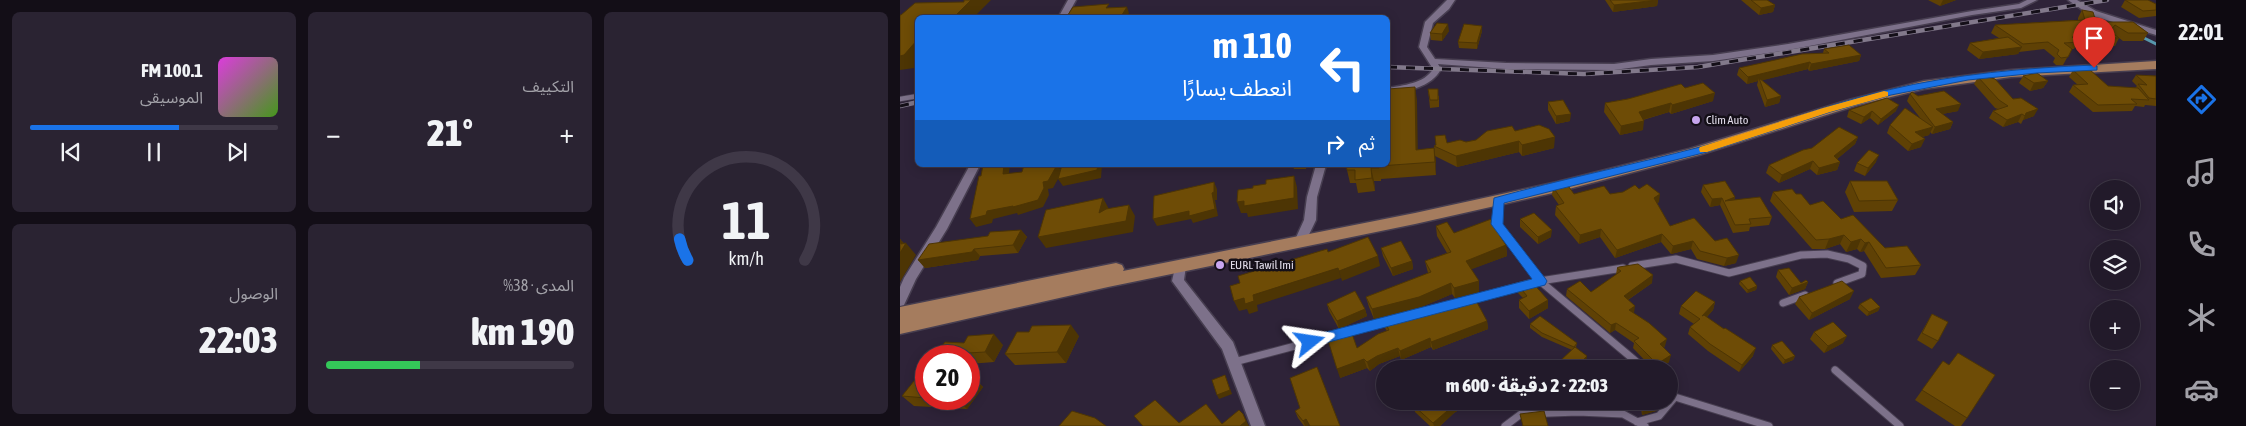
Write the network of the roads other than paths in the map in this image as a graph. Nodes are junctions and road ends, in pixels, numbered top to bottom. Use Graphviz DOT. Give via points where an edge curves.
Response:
graph roads {
  1 [pos="1072,0"];
  2 [pos="1450,0"];
  3 [pos="2033,0"];
  4 [pos="2072,0"];
  5 [pos="1064,15"];
  6 [pos="2156,33"];
  7 [pos="2156,58"];
  8 [pos="1432,61"];
  9 [pos="2156,64"];
  10 [pos="1390,91"];
  11 [pos="915,96"];
  12 [pos="900,99"];
  13 [pos="974,167"];
  14 [pos="1320,167"];
  15 [pos="1498,201"];
  16 [pos="1302,237"];
  17 [pos="1180,266"];
  18 [pos="1540,281"];
  19 [pos="1826,287"];
  20 [pos="1809,293"];
  21 [pos="900,301"];
  22 [pos="1783,303"];
  23 [pos="900,314"];
  24 [pos="1416,314"];
  25 [pos="1397,319"];
  26 [pos="900,327"];
  27 [pos="1634,360"];
  28 [pos="1234,362"];
  29 [pos="1835,370"];
  30 [pos="1678,396"];
  31 [pos="1663,410"];
  32 [pos="1636,422"];
  33 [pos="1258,426"];
  34 [pos="1505,426"];
  35 [pos="1646,426"];
  36 [pos="1769,426"];
  37 [pos="1900,426"];
  1 -- 5 [label="street"];
  2 -- 8 [label="street" via="1430,22 1423,47"];
  3 -- 8 [label="street" via="2020,6 1713,58 1614,67 1506,66"];
  4 -- 6 [label="street" via="2093,13"];
  7 -- 16 [label="main road" via="1999,67 1883,86 1702,141"];
  8 -- 10 [label="street" via="1437,69 1431,78"];
  9 -- 15 [label="main road" via="2037,70 1924,85 1863,99 1686,154"];
  11 -- 12 [label="lane"];
  13 -- 21 [label="street"];
  14 -- 16 [label="street" via="1310,220"];
  15 -- 16 [label="main road"];
  15 -- 18 [label="lane" via="1497,224"];
  16 -- 17 [label="main road"];
  16 -- 23 [label="main road"];
  17 -- 26 [label="main road"];
  17 -- 28 [label="street" via="1178,281 1228,346"];
  18 -- 19 [label="lane" via="1676,259 1729,274 1801,255 1827,254 1863,266 1862,274"];
  18 -- 24 [label="lane"];
  18 -- 27 [label="lane"];
  20 -- 22 [label="lane"];
  25 -- 28 [label="lane"];
  28 -- 33 [label="street"];
  29 -- 37 [label="lane"];
  30 -- 36 [label="lane"];
  31 -- 32 [label="lane" via="1659,416"];
  32 -- 34 [label="lane" via="1623,414 1568,412 1521,414"];
  32 -- 35 [label="lane"];
}
